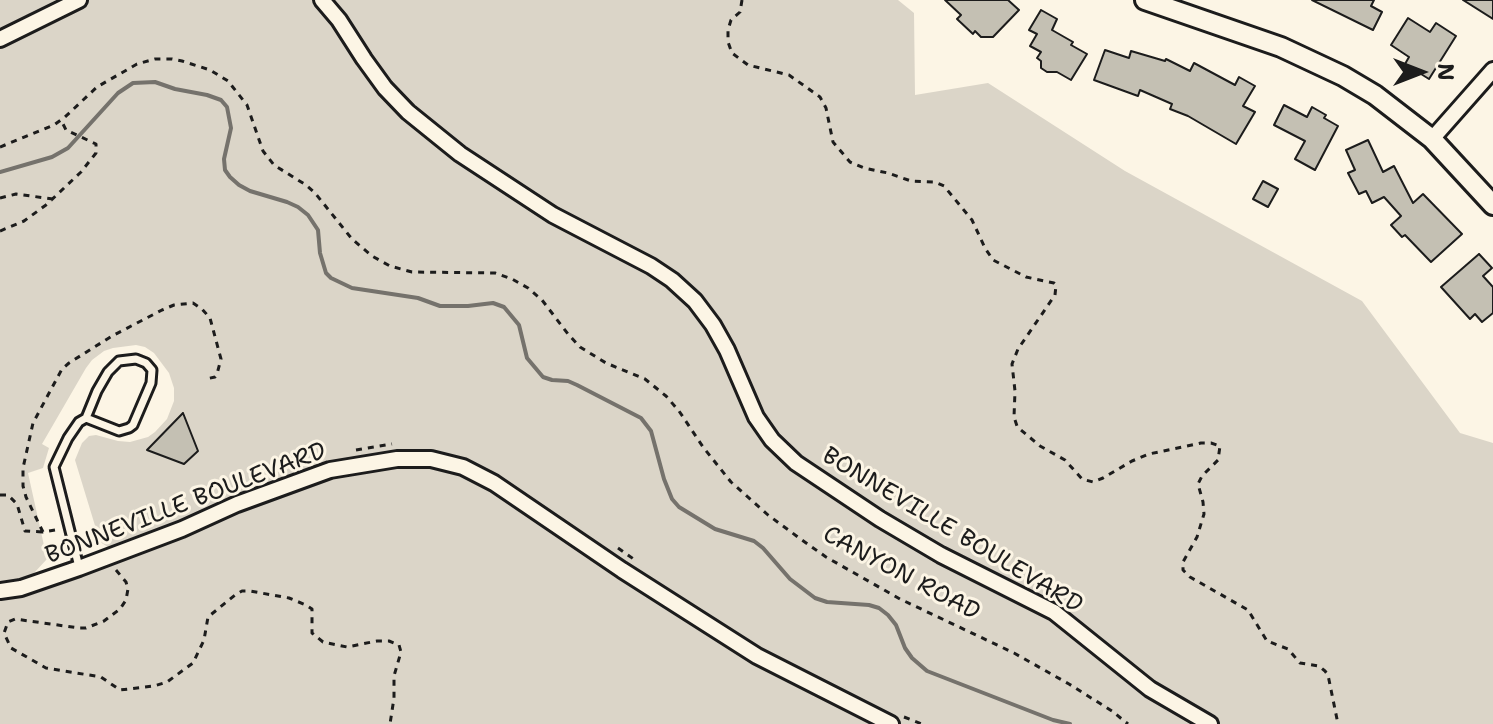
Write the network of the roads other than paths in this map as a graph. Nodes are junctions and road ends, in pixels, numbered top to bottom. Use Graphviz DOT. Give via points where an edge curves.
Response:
graph roads {
  1 [pos="79,0"];
  2 [pos="322,0"];
  3 [pos="1145,0"];
  4 [pos="0,39"];
  5 [pos="1493,70"];
  6 [pos="1432,139"];
  7 [pos="1493,205"];
  8 [pos="86,418"];
  9 [pos="79,568"];
  10 [pos="0,591"];
  11 [pos="895,719"];
  12 [pos="1210,724"];
  1 -- 4 [label="street"];
  2 -- 12 [label="street, BONNEVILLE BOULEVARD" via="385,88 429,129 553,215 651,266 695,301 727,350 756,417 796,463 941,555 1054,612 1150,689"];
  3 -- 6 [label="street" via="1310,59 1375,95"];
  5 -- 6 [label="street"];
  6 -- 7 [label="street"];
  8 -- 8 [label="lane" via="108,372 119,361 136,359 149,367 151,383 133,425 119,431"];
  8 -- 9 [label="lane" via="68,438 54,467"];
  9 -- 10 [label="street, BONNEVILLE BOULEVARD"];
  9 -- 11 [label="street, BONNEVILLE BOULEVARD" via="330,470 431,459 494,483 757,656"];
}
